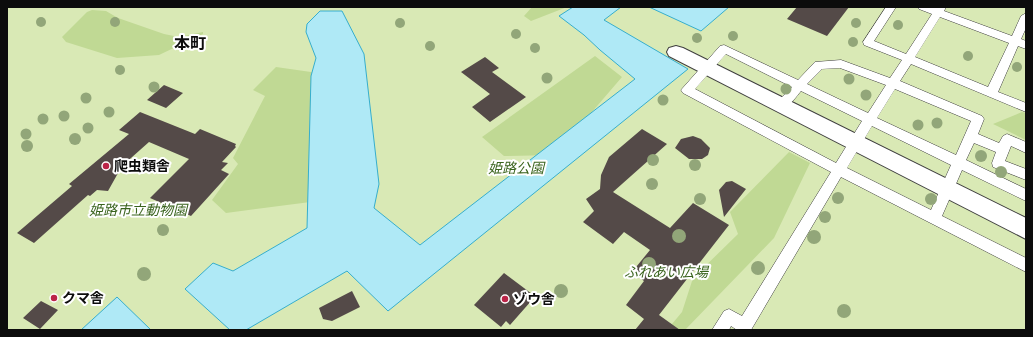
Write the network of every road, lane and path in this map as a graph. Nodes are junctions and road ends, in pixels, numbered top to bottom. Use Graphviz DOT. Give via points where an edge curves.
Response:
graph roads {
  1 [pos="891,7"];
  2 [pos="923,7"];
  3 [pos="939,10"];
  4 [pos="1026,16"];
  5 [pos="1014,41"];
  6 [pos="1026,46"];
  7 [pos="676,52"];
  8 [pos="908,59"];
  9 [pos="708,68"];
  10 [pos="893,83"];
  11 [pos="799,85"];
  12 [pos="991,94"];
  13 [pos="781,105"];
  14 [pos="1026,108"];
  15 [pos="870,120"];
  16 [pos="970,136"];
  17 [pos="855,143"];
  18 [pos="1026,148"];
  19 [pos="1003,150"];
  20 [pos="958,162"];
  21 [pos="839,170"];
  22 [pos="1026,175"];
  23 [pos="946,189"];
  24 [pos="1026,195"];
  25 [pos="934,219"];
  26 [pos="1026,229"];
  27 [pos="1026,265"];
  28 [pos="720,330"];
  1 -- 8 [label="lane" via="868,42"];
  2 -- 3 [label="lane"];
  3 -- 5 [label="lane"];
  3 -- 8 [label="lane"];
  4 -- 5 [label="lane"];
  5 -- 6 [label="lane"];
  5 -- 12 [label="lane"];
  7 -- 9 [label="street"];
  8 -- 10 [label="lane"];
  8 -- 12 [label="lane"];
  9 -- 11 [label="lane" via="724,49"];
  9 -- 13 [label="street"];
  9 -- 21 [label="lane" via="687,90"];
  10 -- 11 [label="lane" via="834,63 819,65"];
  10 -- 15 [label="lane"];
  10 -- 16 [label="lane" via="978,119"];
  11 -- 13 [label="lane"];
  11 -- 15 [label="lane"];
  12 -- 14 [label="lane"];
  13 -- 17 [label="street"];
  15 -- 17 [label="lane"];
  15 -- 20 [label="lane"];
  16 -- 19 [label="lane"];
  16 -- 20 [label="lane"];
  17 -- 21 [label="lane"];
  17 -- 23 [label="street"];
  18 -- 19 [label="lane" via="1007,140"];
  19 -- 22 [label="lane" via="998,163"];
  20 -- 23 [label="lane"];
  20 -- 24 [label="lane"];
  21 -- 25 [label="lane"];
  21 -- 28 [label="lane" via="745,326 729,316"];
  23 -- 25 [label="lane"];
  23 -- 26 [label="street"];
  25 -- 27 [label="lane"];
}
